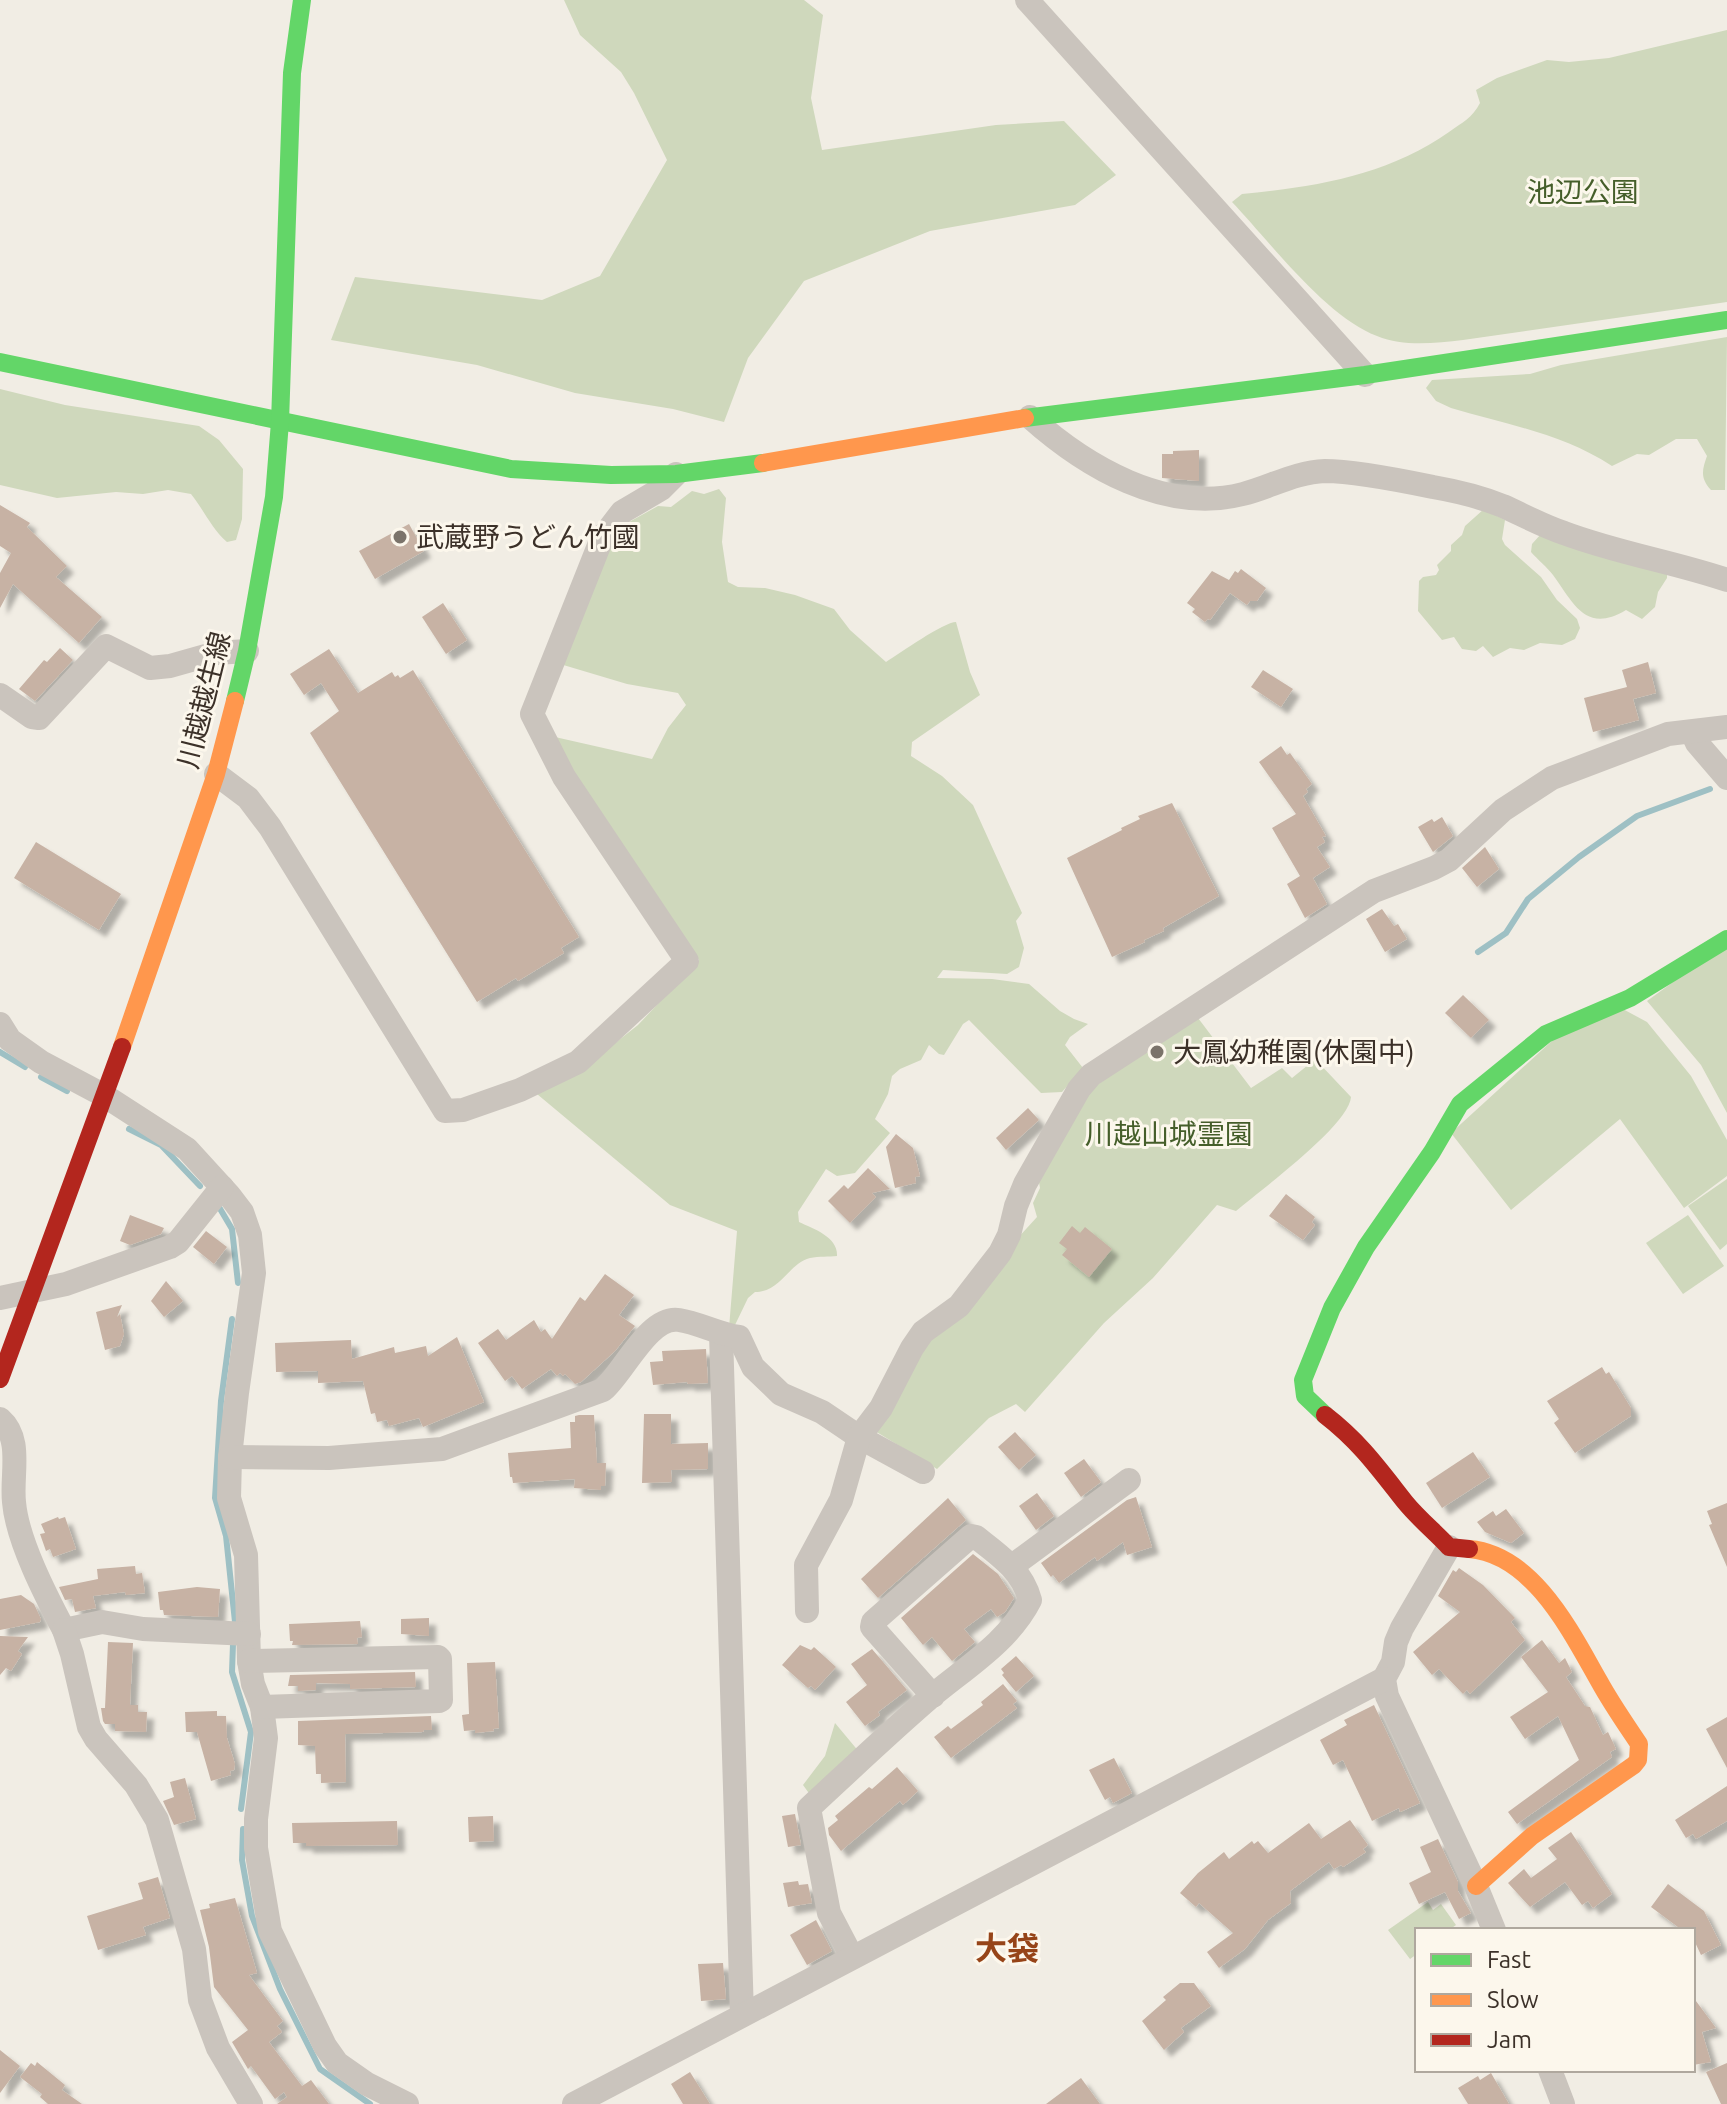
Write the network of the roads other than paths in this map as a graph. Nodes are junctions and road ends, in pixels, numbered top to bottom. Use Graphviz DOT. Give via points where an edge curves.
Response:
graph roads {
  1 [pos="302,0"];
  2 [pos="1027,0"];
  3 [pos="1727,320"];
  4 [pos="0,362"];
  5 [pos="1365,375"];
  6 [pos="1030,417"];
  7 [pos="280,422"];
  8 [pos="676,474"];
  9 [pos="1727,580"];
  10 [pos="247,651"];
  11 [pos="0,695"];
  12 [pos="1727,727"];
  13 [pos="1692,732"];
  14 [pos="216,774"];
  15 [pos="1727,778"];
  16 [pos="1727,939"];
  17 [pos="0,1024"];
  18 [pos="105,1096"];
  19 [pos="222,1187"];
  20 [pos="32,1290"];
  21 [pos="0,1298"];
  22 [pos="721,1334"];
  23 [pos="0,1379"];
  24 [pos="0,1419"];
  25 [pos="859,1437"];
  26 [pos="230,1457"];
  27 [pos="923,1472"];
  28 [pos="1129,1480"];
  29 [pos="1449,1547"];
  30 [pos="1012,1566"];
  31 [pos="807,1611"];
  32 [pos="64,1630"];
  33 [pos="249,1634"];
  34 [pos="249,1661"];
  35 [pos="1384,1679"];
  36 [pos="933,1696"];
  37 [pos="262,1707"];
  38 [pos="1476,1886"];
  39 [pos="1493,1928"];
  40 [pos="852,1957"];
  41 [pos="742,2015"];
  42 [pos="1550,2072"];
  43 [pos="1557,2101"];
  44 [pos="251,2104"];
  45 [pos="407,2104"];
  46 [pos="574,2104"];
  1 -- 7 [label="street, 川越越生線" via="292,73"];
  2 -- 5 [label="street"];
  3 -- 5 [label="street"];
  4 -- 7 [label="street"];
  5 -- 6 [label="street"];
  6 -- 8 [label="street"];
  6 -- 9 [label="street" via="1092,464 1172,497 1242,494 1326,471 1433,487 1501,505 1565,534"];
  7 -- 8 [label="street" via="511,469"];
  7 -- 10 [label="street, 川越越生線" via="274,497"];
  8 -- 14 [label="street" via="622,512 602,538 532,714 564,777 687,961 578,1062 520,1090 445,1111 270,827 248,798"];
  10 -- 11 [label="street" via="150,668 106,646 39,718"];
  10 -- 14 [label="street, 川越越生線"];
  12 -- 13 [label="street"];
  13 -- 15 [label="street"];
  13 -- 25 [label="street" via="1637,745 1525,793 1449,860 1374,891 1091,1075 1025,1184 1000,1253 959,1306 923,1332"];
  14 -- 18 [label="street, 川越越生線"];
  16 -- 29 [label="street" via="1630,998 1546,1034 1460,1104 1332,1308 1303,1380 1305,1396 1351,1435"];
  17 -- 18 [label="street" via="10,1040 41,1062"];
  18 -- 19 [label="street" via="187,1149"];
  18 -- 20 [label="street, 川越越生線"];
  19 -- 20 [label="street" via="170,1247 66,1284"];
  19 -- 26 [label="street" via="242,1212 254,1273"];
  20 -- 21 [label="street"];
  20 -- 23 [label="street, 川越越生線"];
  22 -- 25 [label="street" via="739,1337 753,1367 781,1394 822,1412"];
  22 -- 26 [label="street" via="675,1319 665,1321 647,1335 603,1390 452,1447 329,1458"];
  22 -- 41 [label="street"];
  24 -- 32 [label="street" via="13,1439 18,1525"];
  25 -- 27 [label="street"];
  25 -- 31 [label="street" via="841,1500 806,1565"];
  26 -- 33 [label="street" via="229,1498 246,1555"];
  28 -- 30 [label="street"];
  29 -- 35 [label="street" via="1402,1628"];
  29 -- 38 [label="street" via="1475,1549 1513,1565 1554,1605 1640,1752 1627,1771 1532,1836"];
  30 -- 36 [label="street" via="1030,1600 1021,1617"];
  30 -- 36 [label="street" via="971,1536 873,1622"];
  32 -- 33 [label="street" via="102,1622"];
  32 -- 44 [label="street" via="89,1727 157,1820 194,1949 200,2000 218,2048"];
  33 -- 34 [label="street"];
  34 -- 37 [label="street"];
  34 -- 37 [label="street" via="440,1659 439,1701"];
  35 -- 38 [label="street" via="1387,1696"];
  35 -- 40 [label="street"];
  36 -- 40 [label="street" via="809,1808 829,1913"];
  37 -- 45 [label="street" via="266,1738 256,1848 270,1931 337,2063"];
  38 -- 39 [label="street"];
  40 -- 41 [label="street"];
  41 -- 46 [label="street"];
  42 -- 43 [label="street"];
}
